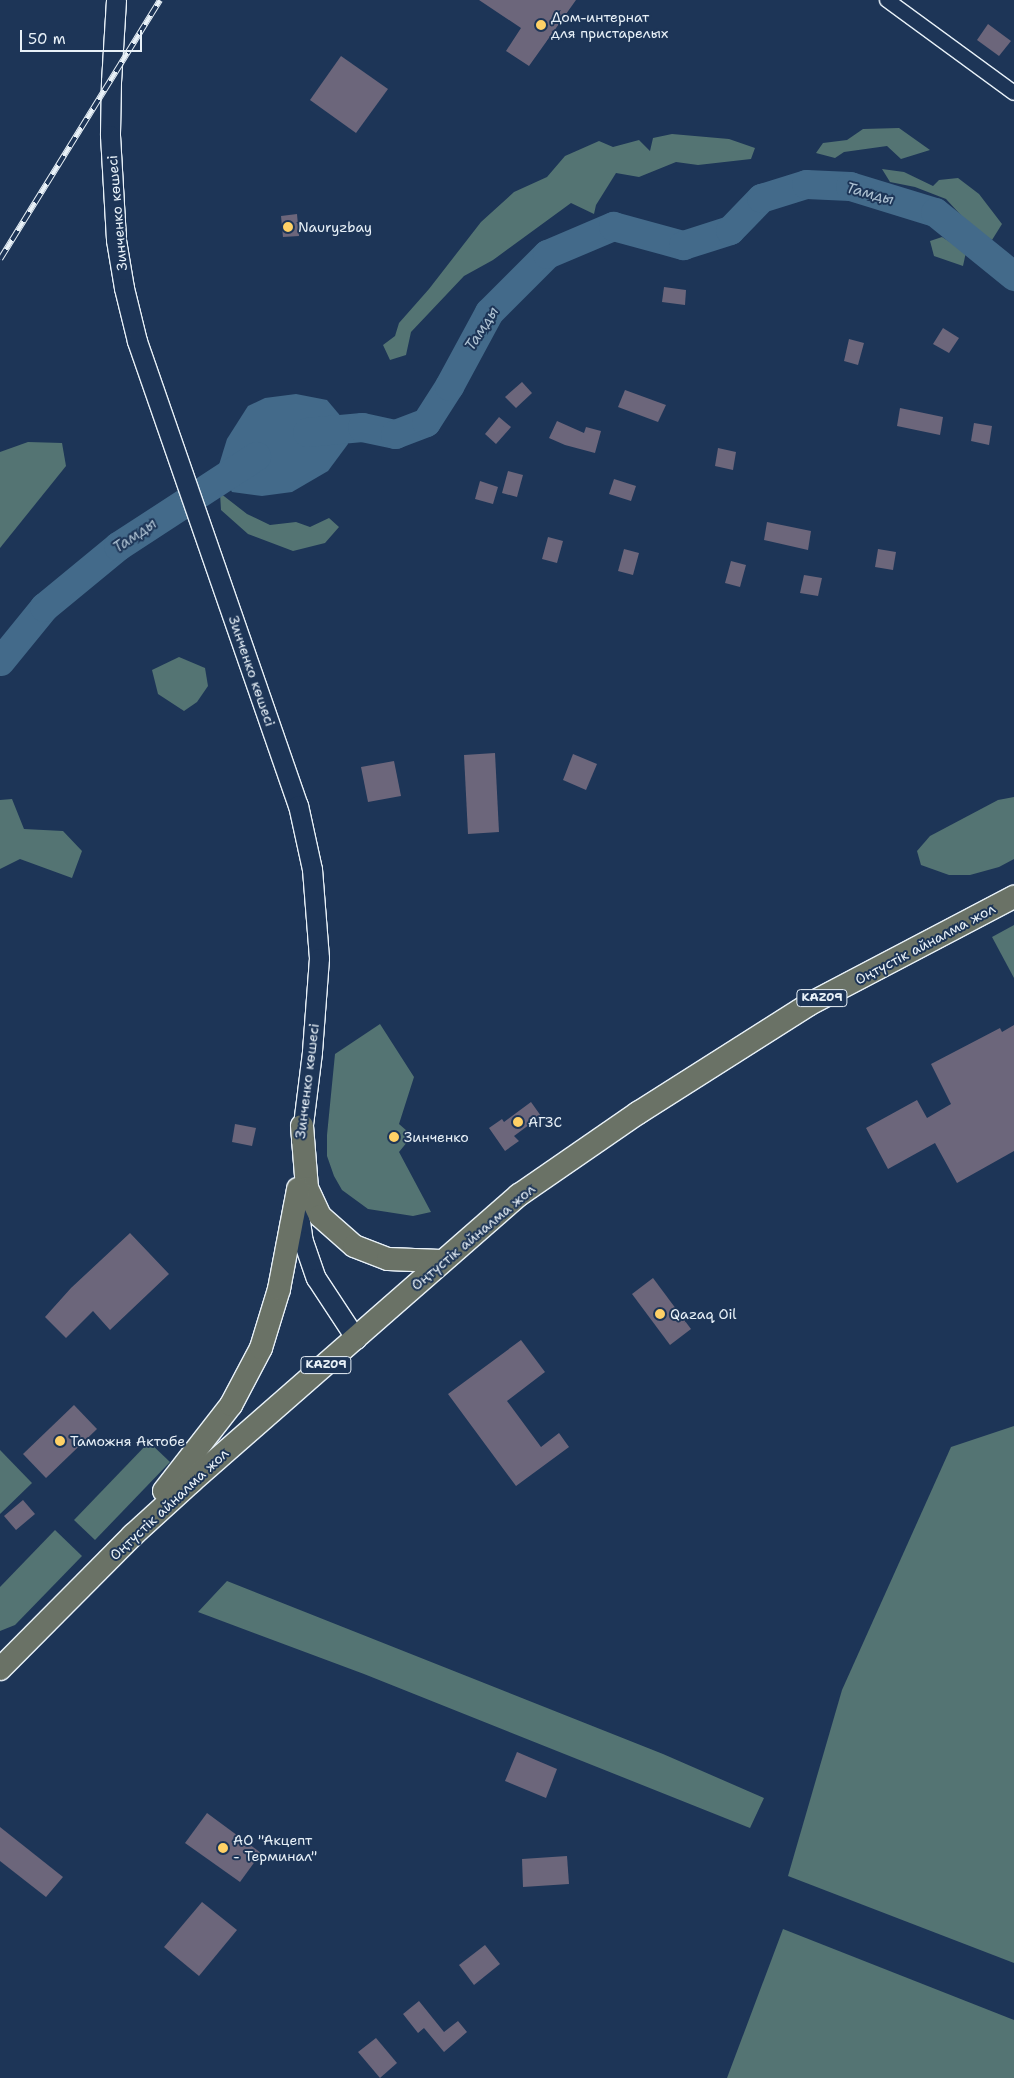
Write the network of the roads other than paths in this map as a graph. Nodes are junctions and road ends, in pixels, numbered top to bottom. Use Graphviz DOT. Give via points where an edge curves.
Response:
graph roads {
  1 [pos="116,0"];
  2 [pos="887,0"];
  3 [pos="1014,93"];
  4 [pos="1014,897"];
  5 [pos="302,1126"];
  6 [pos="298,1189"];
  7 [pos="441,1261"];
  8 [pos="356,1339"];
  9 [pos="133,1535"];
  10 [pos="0,1668"];
  1 -- 5 [label="main road, Зинченко көшесі" via="110,135 116,240 124,288 137,341 298,805 312,869 320,958"];
  2 -- 3 [label="street"];
  4 -- 7 [label="highway, Оңтүстік айналма жол / KAZ09" via="808,1005 638,1113 519,1195"];
  5 -- 6 [label="main road, Зинченко көшесі"];
  5 -- 7 [label="highway" via="308,1188 320,1216 354,1246 388,1259"];
  6 -- 8 [label="main road, Зинченко көшесі" via="303,1241 316,1278"];
  6 -- 9 [label="highway" via="279,1289 261,1348 231,1405"];
  7 -- 8 [label="highway, Оңтүстік айналма жол / KAZ09"];
  8 -- 9 [label="highway, Оңтүстік айналма жол / KAZ09"];
  9 -- 10 [label="highway, Оңтүстік айналма жол / KAZ09"];
}
